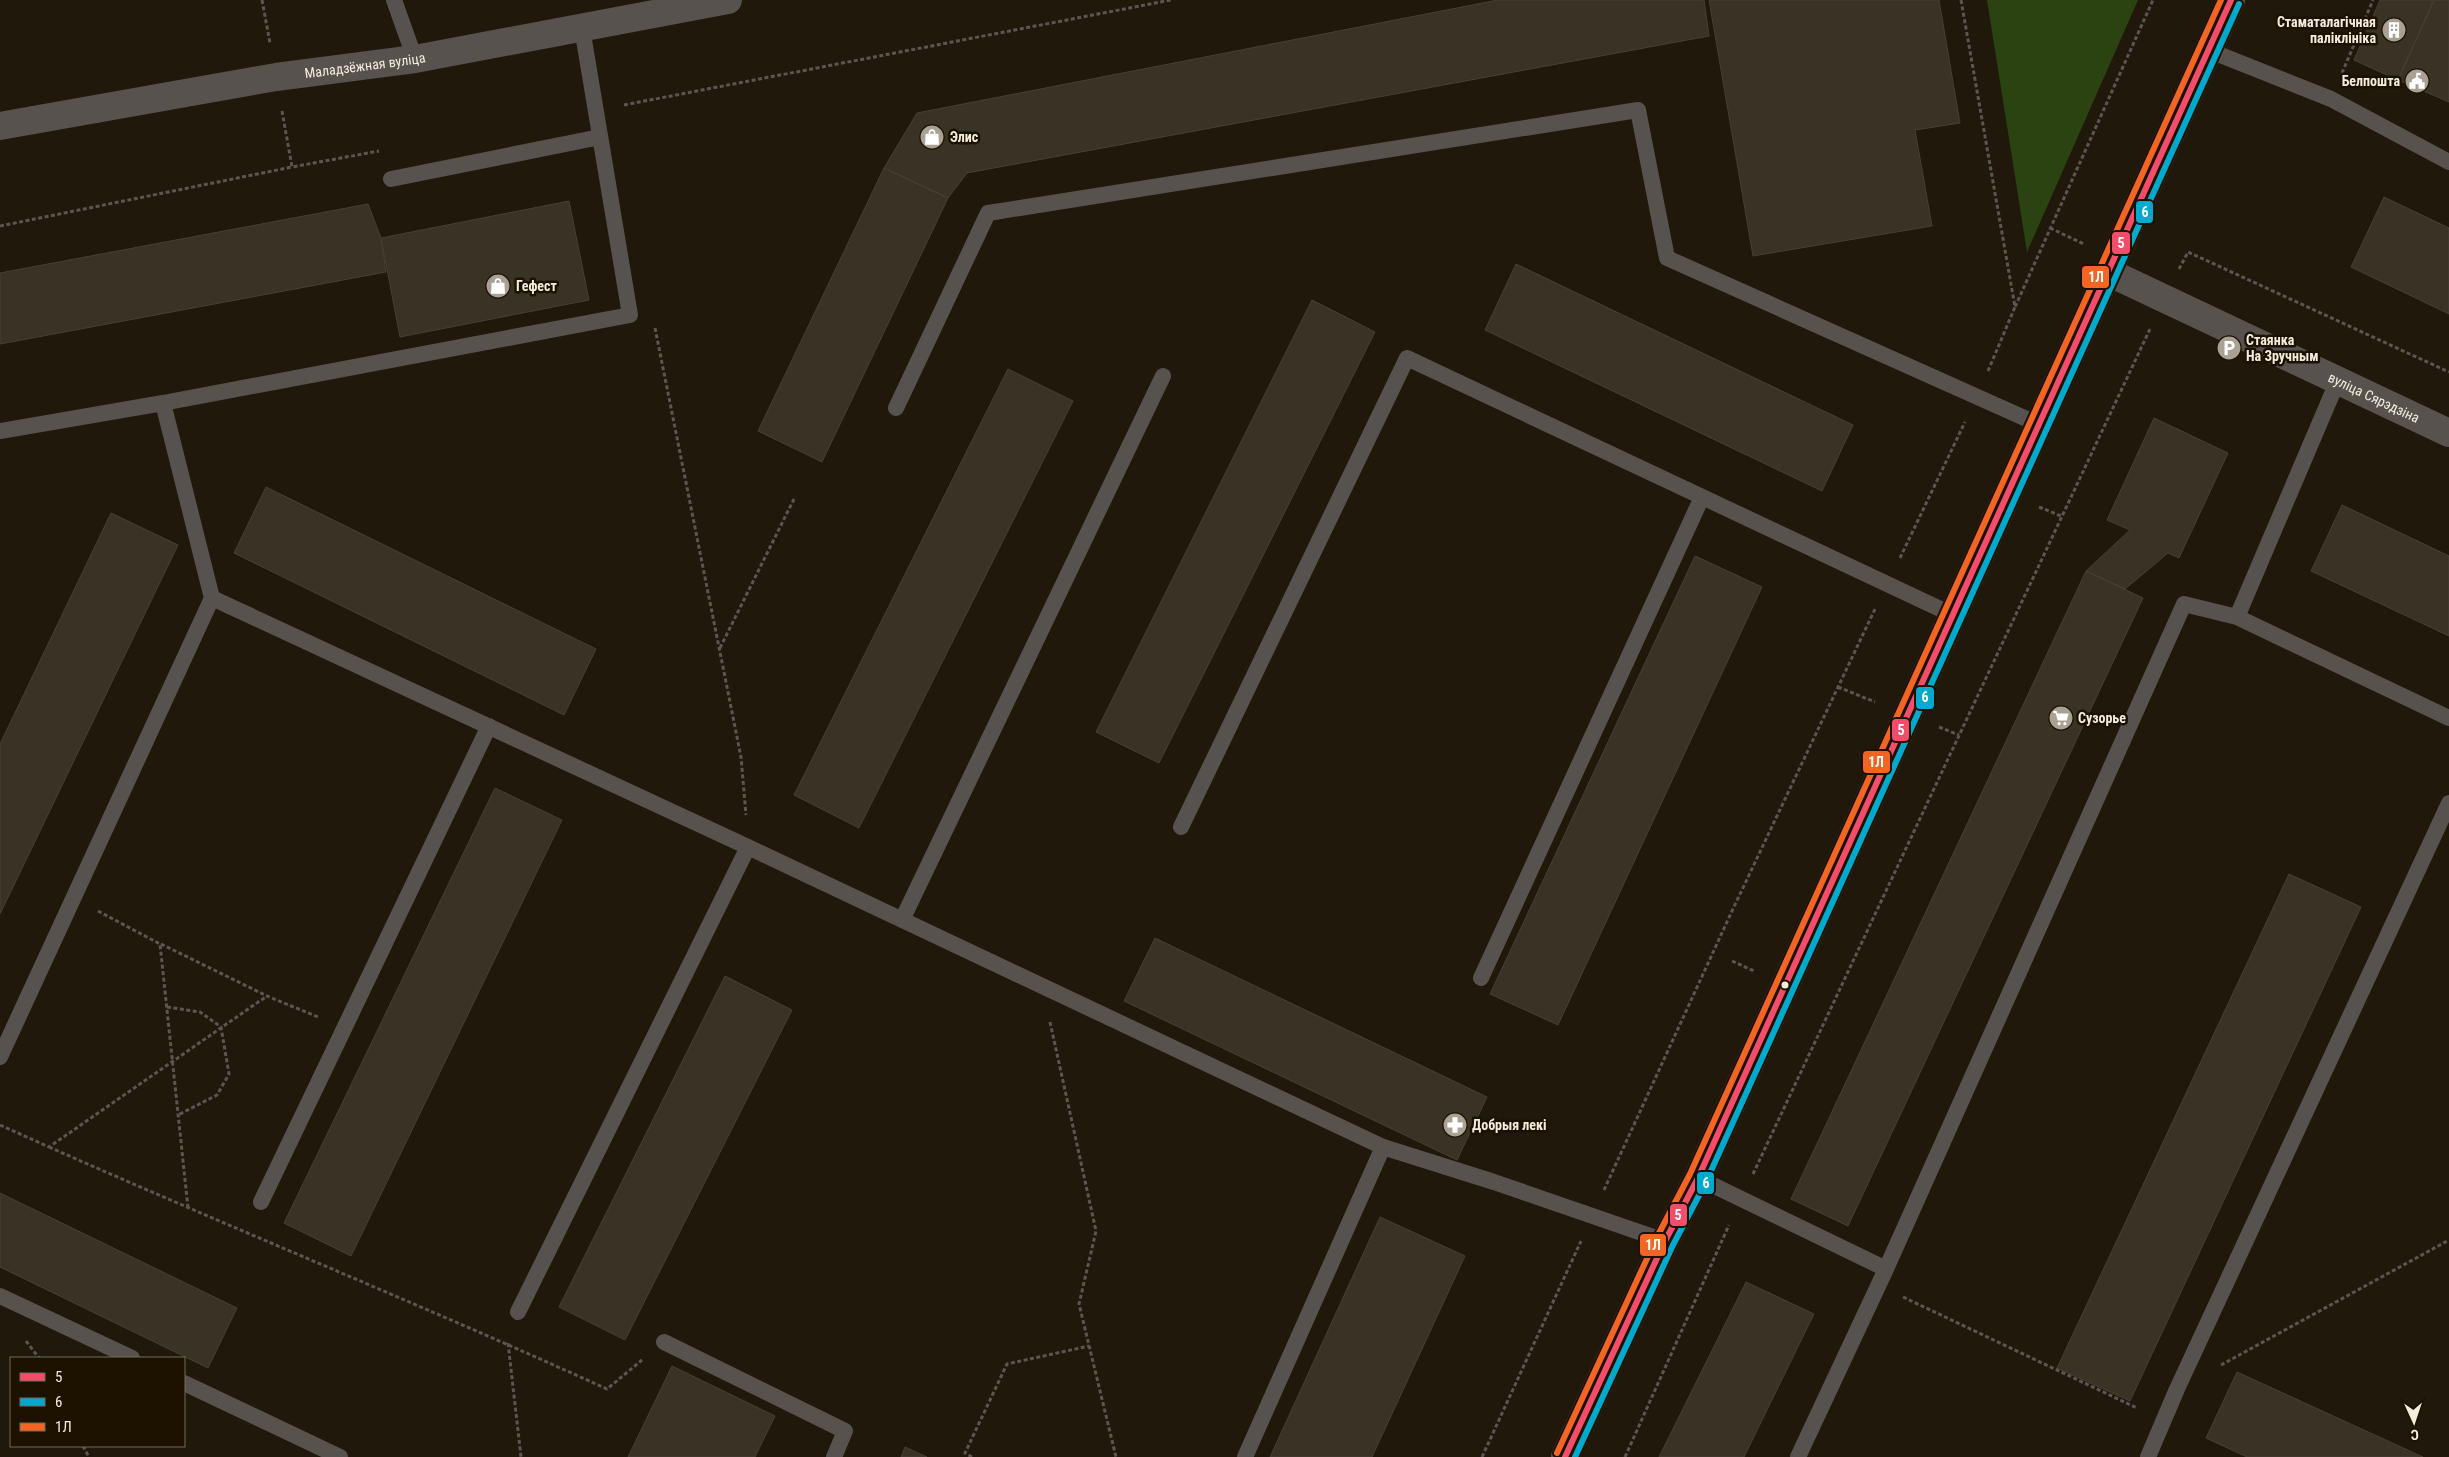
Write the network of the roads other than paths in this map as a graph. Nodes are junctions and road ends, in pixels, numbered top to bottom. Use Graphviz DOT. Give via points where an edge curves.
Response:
graph roads {
  1 [pos="394,0"];
  2 [pos="728,0"];
  3 [pos="2231,0"];
  4 [pos="582,28"];
  5 [pos="2208,50"];
  6 [pos="415,59"];
  7 [pos="0,126"];
  8 [pos="600,136"];
  9 [pos="2449,162"];
  10 [pos="391,179"];
  11 [pos="2108,272"];
  12 [pos="1163,376"];
  13 [pos="2338,380"];
  14 [pos="164,403"];
  15 [pos="896,408"];
  16 [pos="2040,425"];
  17 [pos="0,431"];
  18 [pos="2449,432"];
  19 [pos="1702,497"];
  20 [pos="212,598"];
  21 [pos="1953,615"];
  22 [pos="2237,617"];
  23 [pos="2449,718"];
  24 [pos="489,726"];
  25 [pos="2449,802"];
  26 [pos="1181,827"];
  27 [pos="748,847"];
  28 [pos="902,920"];
  29 [pos="1480,978"];
  30 [pos="0,1057"];
  31 [pos="1383,1147"];
  32 [pos="1698,1178"];
  33 [pos="261,1202"];
  34 [pos="1665,1241"];
  35 [pos="1886,1269"];
  36 [pos="0,1296"];
  37 [pos="518,1312"];
  38 [pos="664,1342"];
  39 [pos="130,1357"];
  40 [pos="185,1383"];
  41 [pos="340,1457"];
  42 [pos="834,1457"];
  43 [pos="1245,1457"];
  44 [pos="1565,1457"];
  45 [pos="1798,1457"];
  46 [pos="2148,1457"];
  1 -- 6 [label="lane"];
  2 -- 4 [label="street, Маладзёжная вуліца"];
  3 -- 5 [label="street"];
  4 -- 6 [label="street, Маладзёжная вуліца"];
  4 -- 8 [label="lane"];
  5 -- 9 [label="lane" via="2331,99"];
  5 -- 11 [label="street"];
  6 -- 7 [label="street, Маладзёжная вуліца" via="276,76"];
  8 -- 10 [label="lane"];
  8 -- 14 [label="lane" via="630,315"];
  11 -- 13 [label="street, вуліца Сярэдзіна" via="2170,287"];
  11 -- 16 [label="street"];
  12 -- 28 [label="lane"];
  13 -- 18 [label="street, вуліца Сярэдзіна"];
  13 -- 22 [label="lane"];
  14 -- 17 [label="lane"];
  14 -- 20 [label="lane"];
  15 -- 16 [label="lane" via="988,213 1638,110 1667,258"];
  16 -- 21 [label="street"];
  19 -- 21 [label="lane"];
  19 -- 26 [label="lane" via="1407,358"];
  19 -- 29 [label="lane"];
  20 -- 24 [label="lane"];
  20 -- 30 [label="lane"];
  21 -- 32 [label="street"];
  22 -- 23 [label="lane"];
  22 -- 35 [label="lane" via="2184,604"];
  24 -- 27 [label="lane"];
  24 -- 33 [label="lane"];
  25 -- 46 [label="lane"];
  27 -- 28 [label="lane"];
  27 -- 37 [label="lane"];
  28 -- 31 [label="lane"];
  31 -- 34 [label="lane"];
  31 -- 43 [label="lane"];
  32 -- 34 [label="street"];
  32 -- 35 [label="lane"];
  34 -- 44 [label="street"];
  35 -- 45 [label="lane"];
  36 -- 39 [label="lane"];
  38 -- 42 [label="lane" via="845,1431"];
  40 -- 41 [label="lane"];
}
